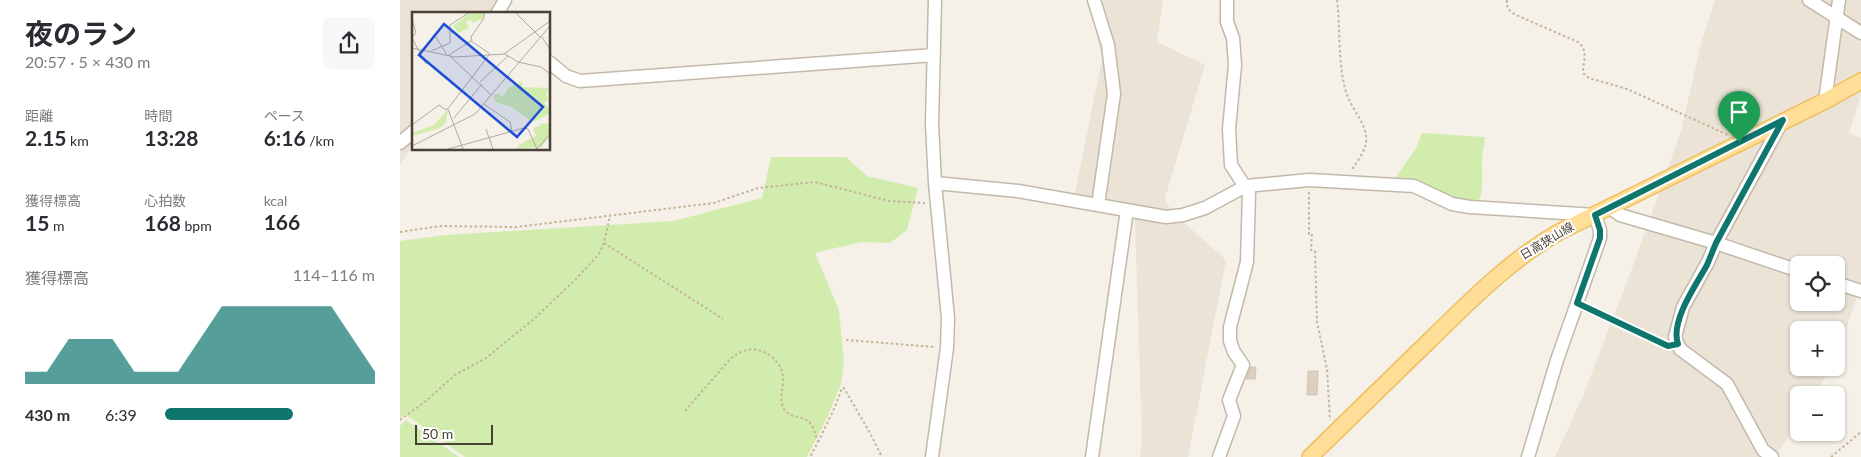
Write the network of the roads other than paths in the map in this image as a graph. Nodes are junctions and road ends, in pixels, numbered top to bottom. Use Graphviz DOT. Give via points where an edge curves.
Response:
graph roads {
  1 [pos="505,0"];
  2 [pos="935,0"];
  3 [pos="1094,0"];
  4 [pos="1227,0"];
  5 [pos="1809,0"];
  6 [pos="1839,0"];
  7 [pos="497,12"];
  8 [pos="1836,18"];
  9 [pos="1861,33"];
  10 [pos="934,55"];
  11 [pos="550,63"];
  12 [pos="1861,81"];
  13 [pos="1824,101"];
  14 [pos="1783,120"];
  15 [pos="412,133"];
  16 [pos="400,143"];
  17 [pos="935,183"];
  18 [pos="1246,186"];
  19 [pos="1098,206"];
  20 [pos="1609,207"];
  21 [pos="1127,210"];
  22 [pos="1595,215"];
  23 [pos="1716,243"];
  24 [pos="1790,268"];
  25 [pos="1845,286"];
  26 [pos="1861,291"];
  27 [pos="932,457"];
  28 [pos="1092,457"];
  29 [pos="1219,457"];
  30 [pos="1310,457"];
  31 [pos="1528,457"];
  32 [pos="1772,457"];
  1 -- 7 [label="street"];
  2 -- 10 [label="street"];
  3 -- 19 [label="street" via="1108,45 1114,94"];
  4 -- 18 [label="street" via="1227,22 1233,38 1235,65 1229,129 1231,165"];
  5 -- 8 [label="street"];
  6 -- 8 [label="street"];
  8 -- 9 [label="street"];
  8 -- 13 [label="street"];
  10 -- 11 [label="street" via="580,81 566,76"];
  10 -- 17 [label="street" via="932,124"];
  12 -- 13 [label="main road, 日高狭山線"];
  13 -- 14 [label="main road, 日高狭山線"];
  14 -- 20 [label="main road, 日高狭山線"];
  14 -- 23 [label="street"];
  15 -- 16 [label="street"];
  17 -- 19 [label="street" via="1018,191"];
  17 -- 27 [label="street" via="948,318"];
  18 -- 21 [label="street" via="1205,208 1183,215 1166,216"];
  18 -- 22 [label="street" via="1309,180 1414,186 1452,204 1470,207"];
  18 -- 29 [label="street" via="1249,193 1247,262 1230,326 1230,341 1243,365 1229,400 1234,416"];
  19 -- 21 [label="street"];
  20 -- 22 [label="main road, 日高狭山線"];
  20 -- 23 [label="street" via="1620,215"];
  21 -- 28 [label="street"];
  22 -- 30 [label="main road, 日高狭山線" via="1533,246 1508,266"];
  22 -- 31 [label="street" via="1600,238 1557,360"];
  23 -- 24 [label="street"];
  23 -- 32 [label="street" via="1683,307 1675,337 1680,349 1726,384 1763,450"];
  25 -- 26 [label="street"];
}
